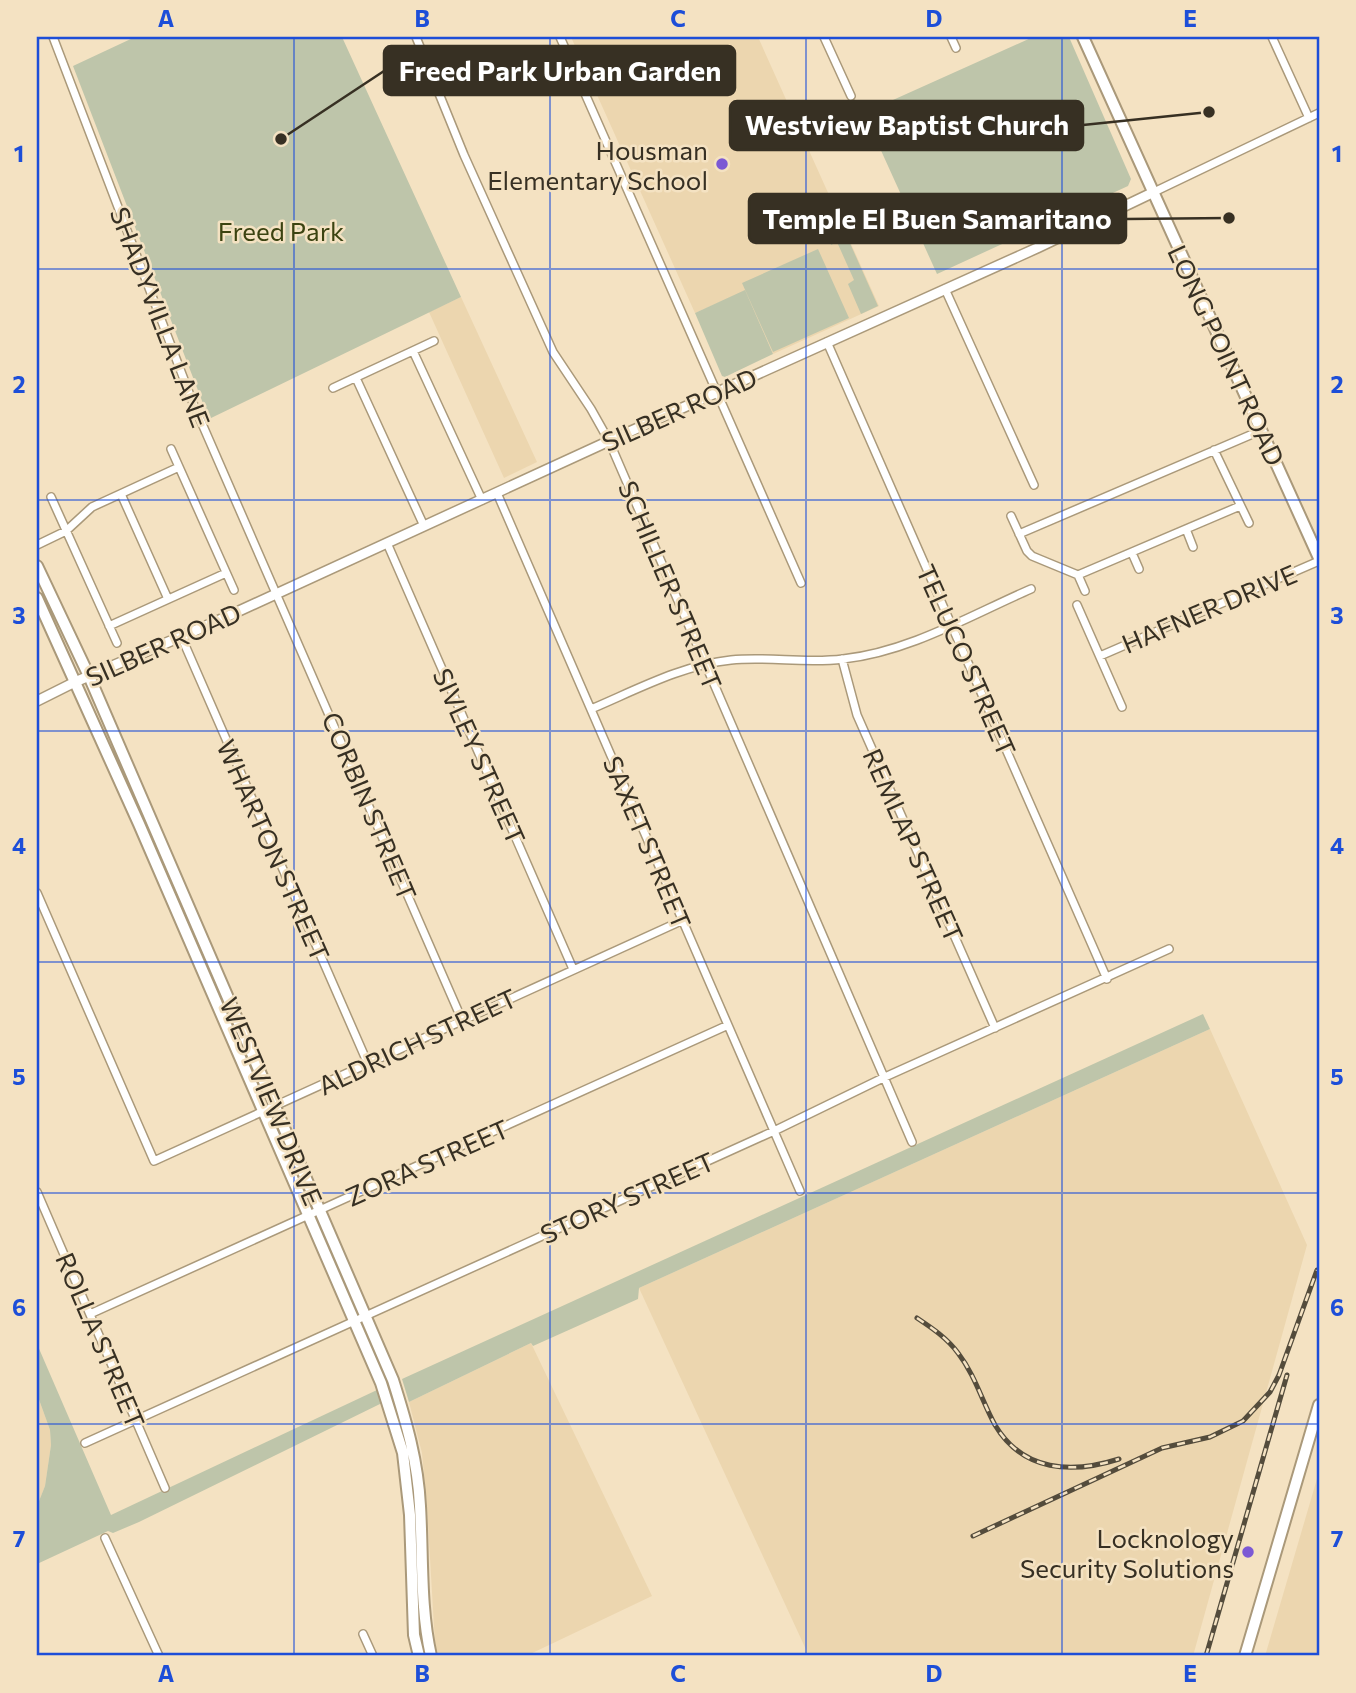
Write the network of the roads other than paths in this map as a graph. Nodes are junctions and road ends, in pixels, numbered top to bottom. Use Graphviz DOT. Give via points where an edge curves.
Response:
graph roads {
  1 [pos="52,37"];
  2 [pos="416,37"];
  3 [pos="560,37"];
  4 [pos="824,37"];
  5 [pos="951,37"];
  6 [pos="1083,37"];
  7 [pos="1272,37"];
  8 [pos="956,48"];
  9 [pos="851,96"];
  10 [pos="1319,113"];
  11 [pos="1309,118"];
  12 [pos="1153,192"];
  13 [pos="945,289"];
  14 [pos="434,341"];
  15 [pos="827,342"];
  16 [pos="413,351"];
  17 [pos="356,378"];
  18 [pos="332,388"];
  19 [pos="718,392"];
  20 [pos="1262,430"];
  21 [pos="608,441"];
  22 [pos="171,449"];
  23 [pos="1214,450"];
  24 [pos="179,467"];
  25 [pos="1034,485"];
  26 [pos="497,493"];
  27 [pos="121,494"];
  28 [pos="51,497"];
  29 [pos="482,500"];
  30 [pos="1240,506"];
  31 [pos="1011,516"];
  32 [pos="1249,523"];
  33 [pos="424,526"];
  34 [pos="1186,529"];
  35 [pos="66,531"];
  36 [pos="1019,534"];
  37 [pos="387,543"];
  38 [pos="37,545"];
  39 [pos="1193,547"];
  40 [pos="1132,553"];
  41 [pos="1319,559"];
  42 [pos="37,566"];
  43 [pos="1139,569"];
  44 [pos="226,573"];
  45 [pos="1078,575"];
  46 [pos="801,583"];
  47 [pos="1031,589"];
  48 [pos="234,590"];
  49 [pos="1085,591"];
  50 [pos="277,593"];
  51 [pos="37,598"];
  52 [pos="169,599"];
  53 [pos="1077,605"];
  54 [pos="951,624"];
  55 [pos="109,626"];
  56 [pos="181,636"];
  57 [pos="117,643"];
  58 [pos="1100,656"];
  59 [pos="842,659"];
  60 [pos="706,664"];
  61 [pos="89,676"];
  62 [pos="75,682"];
  63 [pos="37,701"];
  64 [pos="1122,706"];
  65 [pos="591,709"];
  66 [pos="150,819"];
  67 [pos="139,824"];
  68 [pos="37,893"];
  69 [pos="681,921"];
  70 [pos="1169,949"];
  71 [pos="211,960"];
  72 [pos="199,965"];
  73 [pos="573,969"];
  74 [pos="1107,979"];
  75 [pos="462,1020"];
  76 [pos="726,1026"];
  77 [pos="995,1028"];
  78 [pos="368,1063"];
  79 [pos="885,1077"];
  80 [pos="274,1107"];
  81 [pos="263,1112"];
  82 [pos="774,1131"];
  83 [pos="912,1142"];
  84 [pos="800,1191"];
  85 [pos="37,1192"];
  86 [pos="318,1210"];
  87 [pos="307,1215"];
  88 [pos="90,1314"];
  89 [pos="365,1315"];
  90 [pos="354,1320"];
  91 [pos="1319,1407"];
  92 [pos="136,1420"];
  93 [pos="1315,1433"];
  94 [pos="85,1443"];
  95 [pos="165,1488"];
  96 [pos="106,1538"];
  97 [pos="363,1634"];
  98 [pos="1247,1655"];
  99 [pos="159,1656"];
  100 [pos="373,1656"];
  101 [pos="419,1656"];
  102 [pos="431,1656"];
  1 -- 50 [label="street, SHADYVILLA LANE" via="193,403"];
  2 -- 21 [label="street, SCHILLER STREET" via="553,352"];
  3 -- 19 [label="street"];
  4 -- 9 [label="street"];
  5 -- 8 [label="street"];
  6 -- 12 [label="main road, LONG POINT ROAD"];
  7 -- 11 [label="street"];
  10 -- 11 [label="street, SILBER ROAD"];
  11 -- 12 [label="street, SILBER ROAD"];
  12 -- 13 [label="street, SILBER ROAD"];
  12 -- 20 [label="main road, LONG POINT ROAD"];
  13 -- 15 [label="street, SILBER ROAD"];
  13 -- 25 [label="street"];
  14 -- 16 [label="street"];
  15 -- 19 [label="street, SILBER ROAD"];
  15 -- 54 [label="street, TELUCO STREET"];
  16 -- 17 [label="street"];
  16 -- 29 [label="street"];
  17 -- 18 [label="street"];
  17 -- 33 [label="street"];
  19 -- 21 [label="street, SILBER ROAD"];
  19 -- 46 [label="street"];
  20 -- 23 [label="street"];
  20 -- 41 [label="main road, LONG POINT ROAD"];
  21 -- 26 [label="street, SILBER ROAD"];
  21 -- 60 [label="street, SCHILLER STREET"];
  22 -- 24 [label="street"];
  23 -- 30 [label="street"];
  23 -- 36 [label="street"];
  24 -- 27 [label="street"];
  24 -- 44 [label="street"];
  26 -- 29 [label="street, SILBER ROAD"];
  26 -- 65 [label="street, SAXET STREET"];
  27 -- 35 [label="street" via="92,508"];
  27 -- 52 [label="street"];
  28 -- 35 [label="street"];
  29 -- 33 [label="street, SILBER ROAD"];
  30 -- 32 [label="street"];
  30 -- 34 [label="street"];
  31 -- 36 [label="street"];
  33 -- 37 [label="street, SILBER ROAD"];
  34 -- 39 [label="street"];
  34 -- 40 [label="street"];
  35 -- 38 [label="street"];
  35 -- 55 [label="street"];
  36 -- 45 [label="street" via="1032,556"];
  37 -- 50 [label="street, SILBER ROAD"];
  37 -- 73 [label="street, SIVLEY STREET"];
  40 -- 43 [label="street"];
  40 -- 45 [label="street"];
  41 -- 58 [label="street, HAFNER DRIVE"];
  42 -- 61 [label="main road, WESTVIEW DRIVE"];
  44 -- 48 [label="street"];
  44 -- 52 [label="street"];
  45 -- 49 [label="street"];
  47 -- 54 [label="street"];
  50 -- 56 [label="street, SILBER ROAD"];
  50 -- 75 [label="street, CORBIN STREET"];
  51 -- 62 [label="main road, WESTVIEW DRIVE"];
  52 -- 55 [label="street"];
  53 -- 58 [label="street"];
  54 -- 59 [label="street" via="905,645"];
  54 -- 74 [label="street, TELUCO STREET"];
  55 -- 57 [label="street"];
  56 -- 61 [label="street, SILBER ROAD"];
  56 -- 78 [label="street, WHARTON STREET"];
  58 -- 64 [label="street"];
  59 -- 60 [label="street" via="757,658"];
  59 -- 77 [label="street, REMLAP STREET" via="857,715"];
  60 -- 65 [label="street"];
  60 -- 79 [label="street, SCHILLER STREET"];
  61 -- 62 [label="street, SILBER ROAD"];
  61 -- 66 [label="main road, WESTVIEW DRIVE"];
  62 -- 63 [label="street, SILBER ROAD"];
  62 -- 67 [label="main road, WESTVIEW DRIVE"];
  65 -- 69 [label="street, SAXET STREET"];
  66 -- 67 [label="main road"];
  66 -- 71 [label="main road, WESTVIEW DRIVE"];
  67 -- 72 [label="main road, WESTVIEW DRIVE"];
  68 -- 81 [label="street, ALDRICH STREET" via="153,1161"];
  69 -- 73 [label="street, ALDRICH STREET"];
  69 -- 76 [label="street, SAXET STREET"];
  70 -- 74 [label="street, STORY STREET"];
  71 -- 72 [label="main road"];
  71 -- 80 [label="main road, WESTVIEW DRIVE"];
  72 -- 81 [label="main road, WESTVIEW DRIVE"];
  73 -- 75 [label="street, ALDRICH STREET"];
  74 -- 77 [label="street, STORY STREET"];
  75 -- 78 [label="street, ALDRICH STREET"];
  76 -- 82 [label="street, SAXET STREET"];
  76 -- 86 [label="street, ZORA STREET"];
  77 -- 79 [label="street, STORY STREET"];
  78 -- 80 [label="street, ALDRICH STREET"];
  79 -- 82 [label="street, STORY STREET"];
  79 -- 83 [label="street, SCHILLER STREET"];
  80 -- 81 [label="street, ALDRICH STREET"];
  80 -- 86 [label="main road, WESTVIEW DRIVE"];
  81 -- 87 [label="main road, WESTVIEW DRIVE"];
  82 -- 84 [label="street, SAXET STREET"];
  82 -- 89 [label="street, STORY STREET"];
  85 -- 88 [label="street, ROLLA STREET"];
  86 -- 87 [label="street, ZORA STREET"];
  86 -- 89 [label="main road, WESTVIEW DRIVE"];
  87 -- 88 [label="street, ZORA STREET"];
  87 -- 90 [label="main road, WESTVIEW DRIVE"];
  88 -- 92 [label="street, ROLLA STREET"];
  89 -- 90 [label="street, STORY STREET"];
  89 -- 102 [label="main road, WESTVIEW DRIVE" via="393,1380 414,1452 425,1630"];
  90 -- 92 [label="street, STORY STREET"];
  90 -- 101 [label="main road, WESTVIEW DRIVE" via="381,1383 402,1453"];
  91 -- 93 [label="main road"];
  92 -- 94 [label="street, STORY STREET"];
  92 -- 95 [label="street, ROLLA STREET"];
  93 -- 98 [label="main road"];
  96 -- 99 [label="street"];
  97 -- 100 [label="street"];
}
